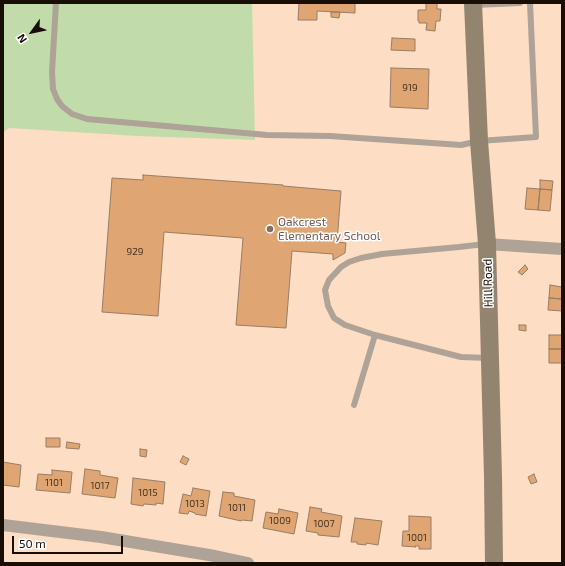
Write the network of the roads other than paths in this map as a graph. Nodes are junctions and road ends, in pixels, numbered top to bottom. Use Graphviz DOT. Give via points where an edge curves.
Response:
graph roads {
  1 [pos="56,3"];
  2 [pos="520,3"];
  3 [pos="530,3"];
  4 [pos="473,4"];
  5 [pos="479,141"];
  6 [pos="487,244"];
  7 [pos="562,249"];
  8 [pos="375,335"];
  9 [pos="490,358"];
  10 [pos="354,404"];
  11 [pos="3,525"];
  12 [pos="248,563"];
  13 [pos="494,563"];
  1 -- 5 [label="lane" via="53,89 62,106 72,114 87,119 267,136 330,136 461,145"];
  2 -- 4 [label="lane"];
  3 -- 5 [label="lane" via="536,137"];
  4 -- 5 [label="street, Hill Road"];
  5 -- 6 [label="street, Hill Road"];
  6 -- 7 [label="street"];
  6 -- 8 [label="lane" via="382,254 340,266 329,280 326,290 328,306 334,318 345,325"];
  6 -- 9 [label="street, Hill Road"];
  8 -- 9 [label="lane" via="462,357"];
  8 -- 10 [label="lane"];
  9 -- 13 [label="street, Hill Road"];
  11 -- 12 [label="street" via="101,537"];
}
